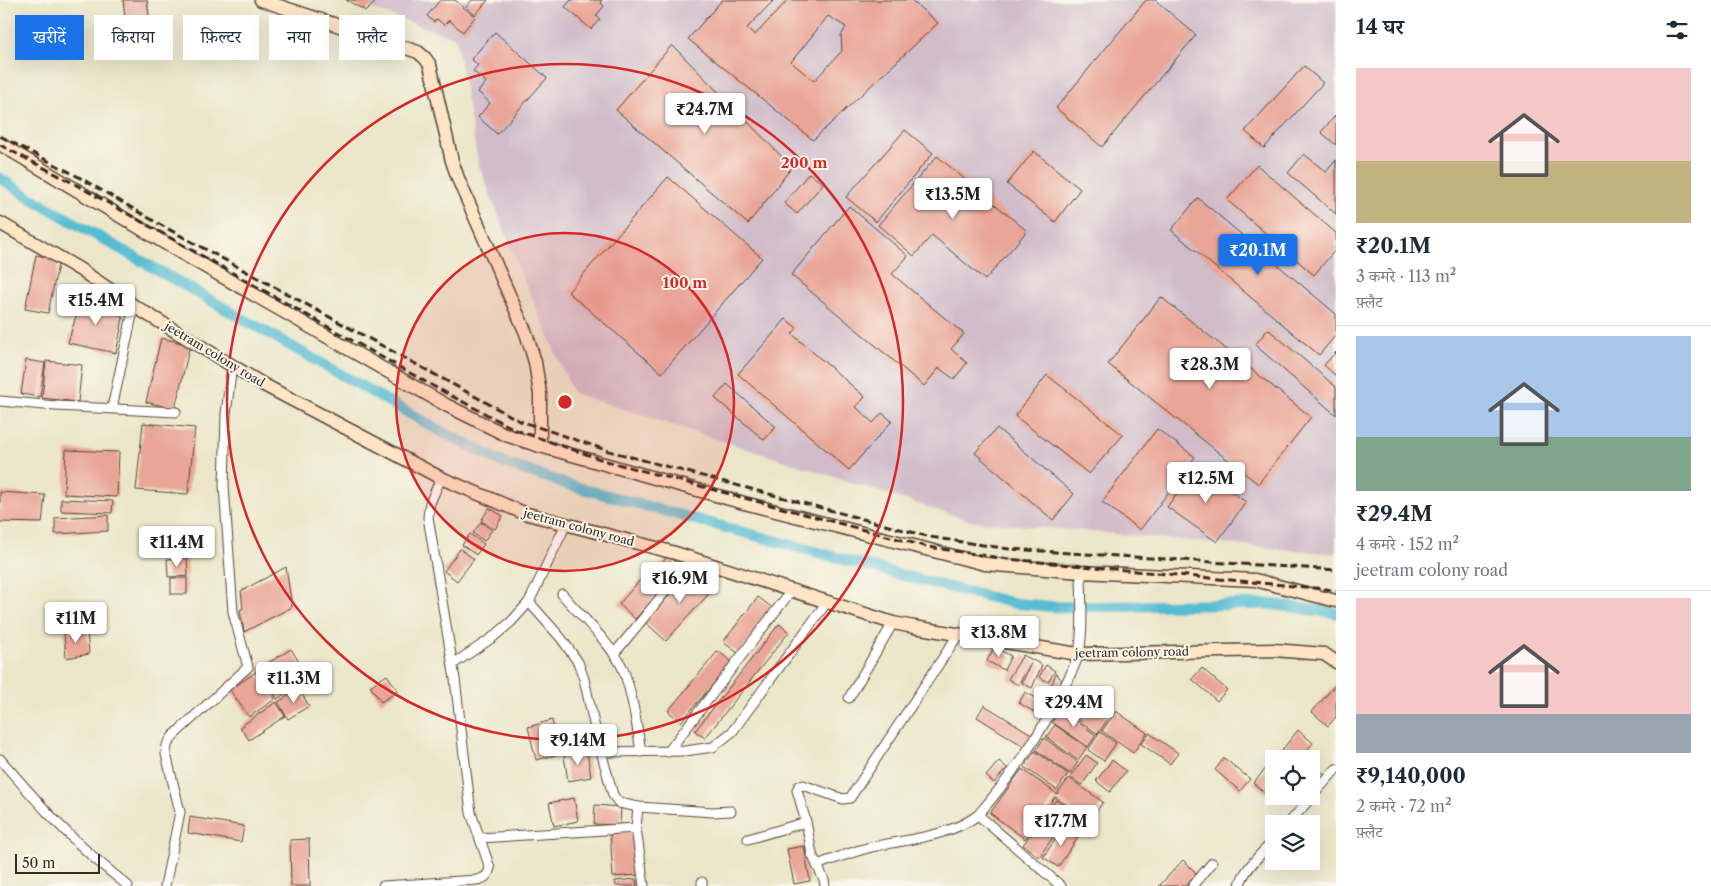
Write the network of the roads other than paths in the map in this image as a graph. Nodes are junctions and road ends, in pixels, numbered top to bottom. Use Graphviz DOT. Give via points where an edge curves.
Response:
graph roads {
  1 [pos="261,0"];
  2 [pos="0,144"];
  3 [pos="0,223"];
  4 [pos="134,306"];
  5 [pos="232,365"];
  6 [pos="0,401"];
  7 [pos="112,408"];
  8 [pos="176,412"];
  9 [pos="540,446"];
  10 [pos="441,478"];
  11 [pos="566,524"];
  12 [pos="692,559"];
  13 [pos="1081,577"];
  14 [pos="791,591"];
  15 [pos="562,594"];
  16 [pos="1336,601"];
  17 [pos="529,602"];
  18 [pos="827,602"];
  19 [pos="893,623"];
  20 [pos="958,635"];
  21 [pos="614,654"];
  22 [pos="1078,654"];
  23 [pos="1336,662"];
  24 [pos="453,664"];
  25 [pos="849,698"];
  26 [pos="601,752"];
  27 [pos="640,752"];
  28 [pos="668,752"];
  29 [pos="0,758"];
  30 [pos="1336,769"];
  31 [pos="638,807"];
  32 [pos="731,811"];
  33 [pos="978,815"];
  34 [pos="1296,815"];
  35 [pos="806,822"];
  36 [pos="636,828"];
  37 [pos="480,838"];
  38 [pos="748,839"];
  39 [pos="1265,850"];
  40 [pos="1212,863"];
  41 [pos="817,864"];
  42 [pos="128,886"];
  43 [pos="165,886"];
  44 [pos="383,886"];
  45 [pos="644,886"];
  46 [pos="825,886"];
  47 [pos="1061,886"];
  48 [pos="1193,886"];
  49 [pos="1240,886"];
  1 -- 9 [label="street" via="418,52 430,65 459,181 526,333 535,362 540,394"];
  2 -- 9 [label="street" via="446,405 506,435"];
  3 -- 4 [label="street, jeetram colony road"];
  4 -- 5 [label="street, jeetram colony road"];
  4 -- 7 [label="street"];
  5 -- 10 [label="street, jeetram colony road"];
  5 -- 43 [label="street" via="226,414 224,486 232,612 248,667 173,736 168,745 166,754 180,812"];
  6 -- 7 [label="street"];
  7 -- 8 [label="street"];
  9 -- 13 [label="street" via="744,503 985,564"];
  10 -- 11 [label="street, jeetram colony road" via="524,513"];
  10 -- 24 [label="street" via="430,503 428,517"];
  11 -- 12 [label="street, jeetram colony road"];
  11 -- 17 [label="street"];
  12 -- 14 [label="street, jeetram colony road"];
  12 -- 21 [label="street"];
  13 -- 16 [label="street" via="1255,580"];
  13 -- 22 [label="street"];
  14 -- 18 [label="street, jeetram colony road"];
  14 -- 28 [label="street"];
  15 -- 21 [label="street"];
  17 -- 24 [label="street" via="512,622"];
  17 -- 26 [label="street" via="578,662"];
  18 -- 19 [label="street, jeetram colony road"];
  18 -- 28 [label="street" via="732,732 713,747"];
  19 -- 20 [label="street, jeetram colony road"];
  19 -- 25 [label="street"];
  20 -- 22 [label="street, jeetram colony road"];
  20 -- 35 [label="street" via="850,798 799,786 796,790"];
  21 -- 27 [label="street" via="623,668"];
  22 -- 23 [label="street, jeetram colony road" via="1274,650 1324,654"];
  22 -- 33 [label="street" via="1044,727"];
  24 -- 37 [label="street" via="471,813"];
  26 -- 27 [label="street"];
  26 -- 31 [label="street" via="613,795 619,803"];
  27 -- 28 [label="street"];
  29 -- 42 [label="street" via="41,806"];
  30 -- 34 [label="street"];
  31 -- 32 [label="street"];
  31 -- 36 [label="street"];
  33 -- 41 [label="street" via="968,823 939,833 873,847"];
  33 -- 47 [label="street"];
  35 -- 38 [label="street"];
  35 -- 41 [label="street"];
  36 -- 37 [label="street"];
  36 -- 45 [label="street"];
  37 -- 44 [label="street" via="490,868 484,878"];
  39 -- 49 [label="street" via="1246,872"];
  40 -- 48 [label="street"];
  41 -- 46 [label="street"];
}
